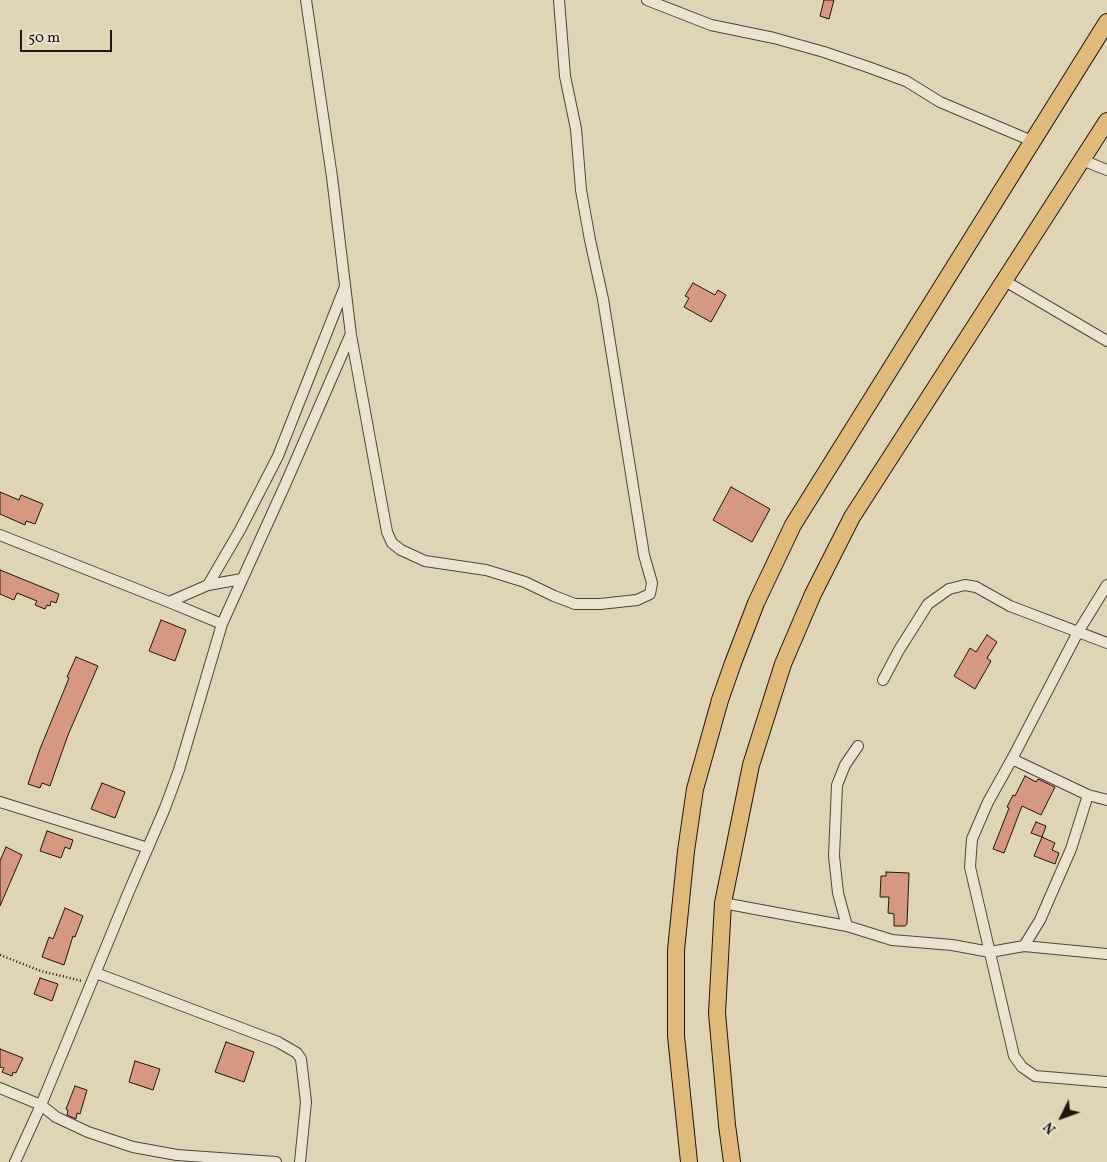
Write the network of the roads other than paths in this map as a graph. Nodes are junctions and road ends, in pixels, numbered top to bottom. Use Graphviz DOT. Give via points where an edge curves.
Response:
graph roads {
  1 [pos="306,0"];
  2 [pos="559,0"];
  3 [pos="647,0"];
  4 [pos="1107,22"];
  5 [pos="1107,121"];
  6 [pos="1032,141"];
  7 [pos="1082,160"];
  8 [pos="1107,170"];
  9 [pos="1005,281"];
  10 [pos="345,286"];
  11 [pos="351,335"];
  12 [pos="1107,341"];
  13 [pos="289,432"];
  14 [pos="302,447"];
  15 [pos="0,535"];
  16 [pos="242,579"];
  17 [pos="208,585"];
  18 [pos="1107,585"];
  19 [pos="169,602"];
  20 [pos="222,624"];
  21 [pos="1078,632"];
  22 [pos="1107,643"];
  23 [pos="883,680"];
  24 [pos="858,746"];
  25 [pos="1012,759"];
  26 [pos="1088,795"];
  27 [pos="1107,800"];
  28 [pos="0,802"];
  29 [pos="148,848"];
  30 [pos="723,903"];
  31 [pos="847,926"];
  32 [pos="1024,946"];
  33 [pos="990,952"];
  34 [pos="1107,954"];
  35 [pos="94,978"];
  36 [pos="1107,1082"];
  37 [pos="0,1088"];
  38 [pos="41,1106"];
  39 [pos="16,1162"];
  40 [pos="276,1162"];
  41 [pos="300,1162"];
  42 [pos="689,1162"];
  43 [pos="732,1162"];
  1 -- 10 [label="street"];
  2 -- 11 [label="street" via="564,76 576,129 581,190 603,299 644,555 652,583 650,594 637,600 575,604 486,570 425,561 392,543 386,532"];
  3 -- 6 [label="street" via="711,25 774,38 868,66 906,81 940,102"];
  4 -- 6 [label="highway"];
  5 -- 7 [label="highway"];
  6 -- 42 [label="highway" via="793,525 756,603 726,682 695,789 676,950 676,1036"];
  7 -- 8 [label="street"];
  7 -- 9 [label="highway"];
  9 -- 12 [label="street"];
  9 -- 30 [label="highway" via="852,517 813,594 783,664 751,765"];
  10 -- 11 [label="street"];
  10 -- 13 [label="street"];
  11 -- 14 [label="street"];
  13 -- 14 [label="street"];
  13 -- 17 [label="street" via="240,530"];
  14 -- 16 [label="street"];
  15 -- 19 [label="street"];
  16 -- 17 [label="street"];
  16 -- 20 [label="street"];
  17 -- 19 [label="street"];
  18 -- 21 [label="street"];
  19 -- 20 [label="street"];
  20 -- 29 [label="street" via="179,770"];
  21 -- 22 [label="street"];
  21 -- 23 [label="street" via="965,585 949,589 928,604"];
  21 -- 25 [label="street"];
  24 -- 31 [label="street" via="837,785 834,856 838,893"];
  25 -- 26 [label="street"];
  25 -- 33 [label="street" via="972,839 970,867"];
  26 -- 27 [label="street"];
  26 -- 32 [label="street" via="1071,849 1040,920"];
  28 -- 29 [label="street"];
  29 -- 35 [label="street"];
  30 -- 31 [label="street"];
  30 -- 43 [label="highway" via="716,1013"];
  31 -- 33 [label="street" via="892,940"];
  32 -- 33 [label="street"];
  32 -- 34 [label="street"];
  33 -- 36 [label="street" via="1014,1056 1022,1067 1035,1076"];
  35 -- 38 [label="street"];
  35 -- 41 [label="street" via="278,1042 297,1053 301,1059 306,1102"];
  37 -- 38 [label="street"];
  38 -- 39 [label="street"];
  38 -- 40 [label="street" via="88,1132 133,1147 176,1155"];
}
